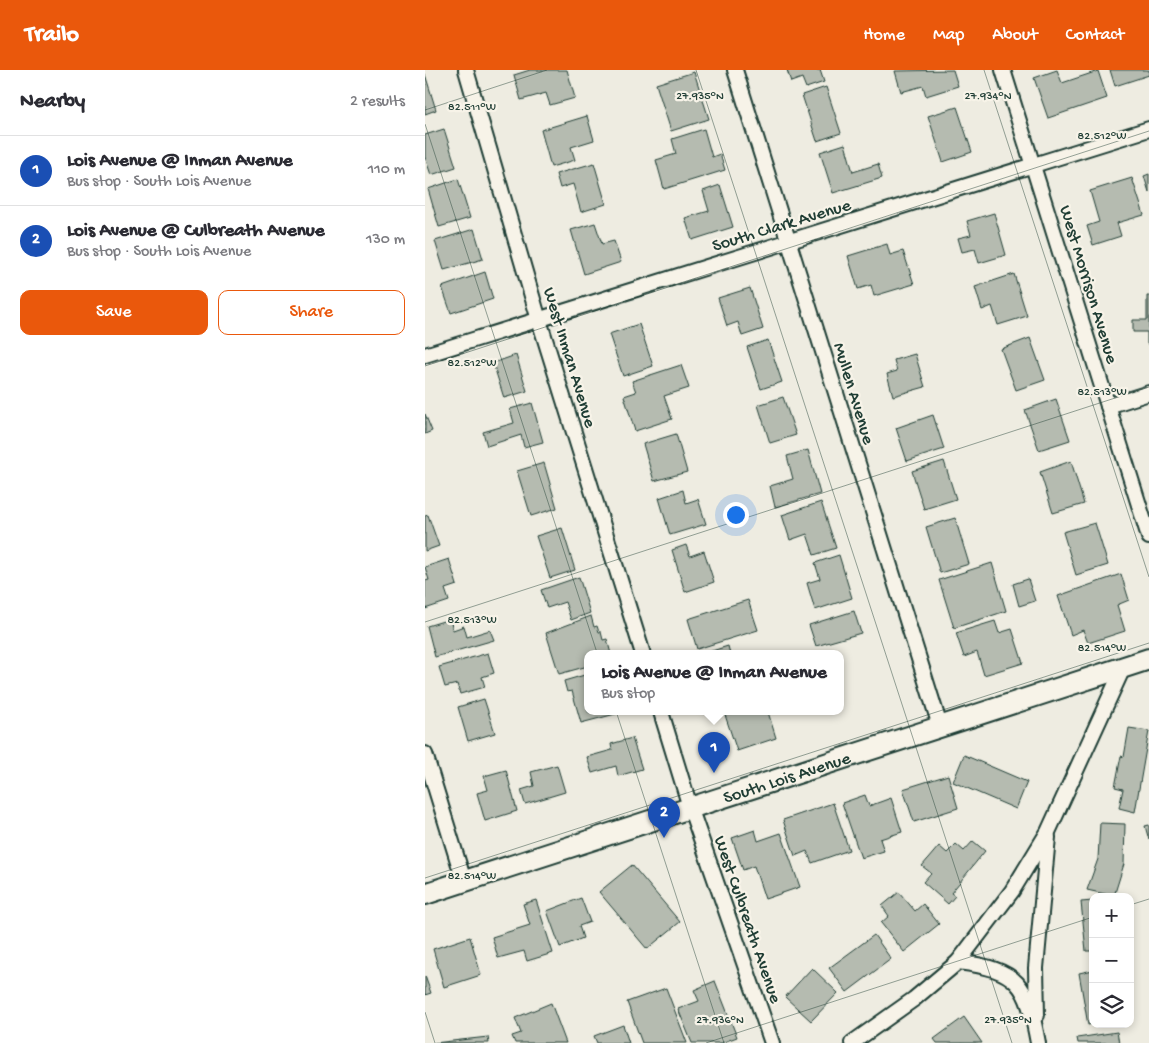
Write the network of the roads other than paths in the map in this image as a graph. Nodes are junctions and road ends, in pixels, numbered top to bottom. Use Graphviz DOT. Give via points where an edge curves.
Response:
graph roads {
  1 [pos="466,70"];
  2 [pos="735,70"];
  3 [pos="1003,70"];
  4 [pos="1149,128"];
  5 [pos="1033,165"];
  6 [pos="788,241"];
  7 [pos="539,320"];
  8 [pos="425,355"];
  9 [pos="1149,393"];
  10 [pos="1108,406"];
  11 [pos="1149,537"];
  12 [pos="642,650"];
  13 [pos="1149,659"];
  14 [pos="1123,668"];
  15 [pos="662,715"];
  16 [pos="941,726"];
  17 [pos="425,754"];
  18 [pos="690,807"];
  19 [pos="1048,832"];
  20 [pos="464,881"];
  21 [pos="425,894"];
  22 [pos="958,962"];
  23 [pos="1038,1042"];
  24 [pos="772,1043"];
  25 [pos="852,1043"];
  1 -- 7 [label="street, West Inman Avenue"];
  2 -- 6 [label="street, Mullen Avenue"];
  3 -- 5 [label="street, West Morrison Avenue"];
  4 -- 5 [label="street, South Clark Avenue"];
  5 -- 6 [label="street, South Clark Avenue"];
  5 -- 10 [label="street, West Morrison Avenue"];
  6 -- 7 [label="street, South Clark Avenue"];
  6 -- 16 [label="street, Mullen Avenue"];
  7 -- 8 [label="street, South Clark Avenue"];
  7 -- 12 [label="street, West Inman Avenue"];
  9 -- 10 [label="street"];
  10 -- 11 [label="street, West Morrison Avenue"];
  13 -- 14 [label="street, South Lois Avenue"];
  14 -- 16 [label="street, South Lois Avenue"];
  14 -- 19 [label="street"];
  15 -- 18 [label="street"];
  16 -- 18 [label="street, South Lois Avenue"];
  17 -- 20 [label="street"];
  18 -- 20 [label="street, South Lois Avenue"];
  18 -- 24 [label="street, West Culbreath Avenue"];
  19 -- 22 [label="street" via="1012,891"];
  19 -- 23 [label="street" via="1036,968"];
  20 -- 21 [label="street, South Lois Avenue"];
  22 -- 23 [label="street" via="990,966 1012,977 1026,994"];
  22 -- 25 [label="street" via="914,999"];
}
